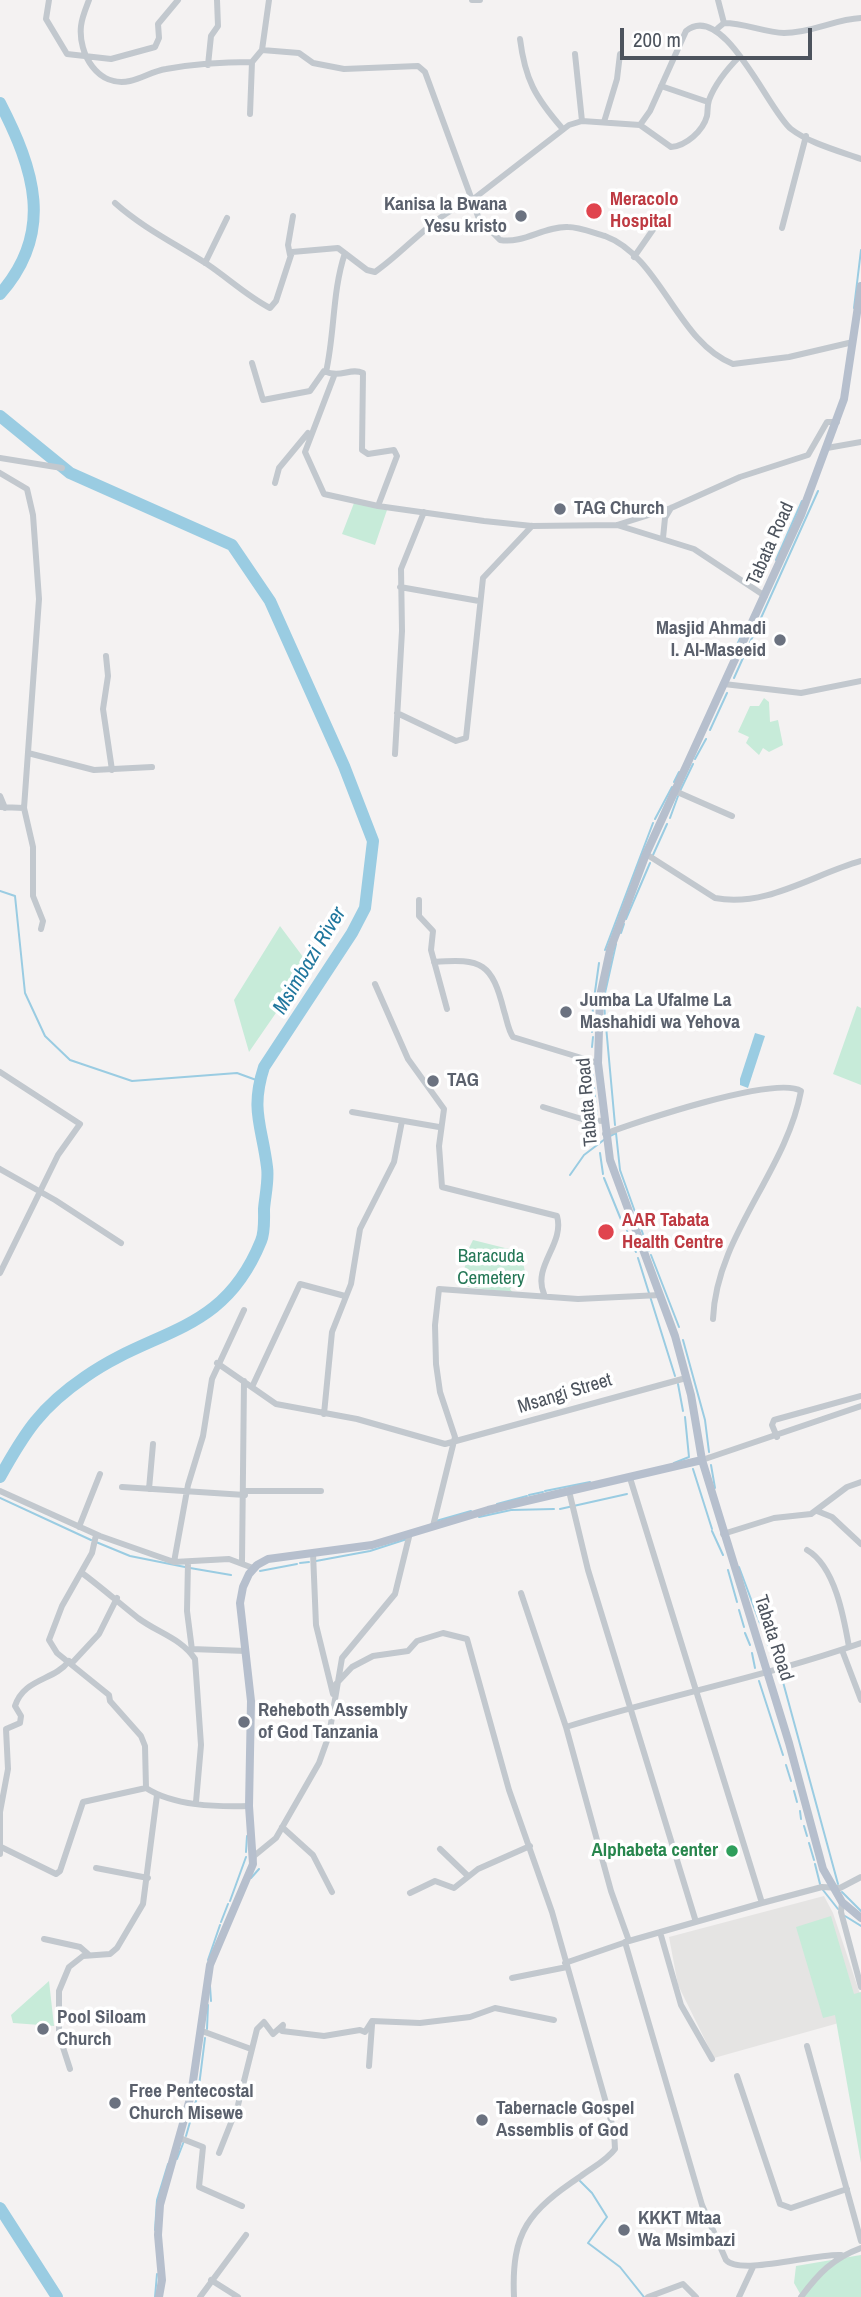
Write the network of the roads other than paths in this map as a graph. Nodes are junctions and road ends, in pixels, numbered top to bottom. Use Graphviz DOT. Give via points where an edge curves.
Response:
graph roads {
  1 [pos="49,0"];
  2 [pos="89,0"];
  3 [pos="178,0"];
  4 [pos="217,0"];
  5 [pos="472,0"];
  6 [pos="481,0"];
  7 [pos="718,0"];
  8 [pos="268,1"];
  9 [pos="861,18"];
  10 [pos="724,23"];
  11 [pos="718,29"];
  12 [pos="520,39"];
  13 [pos="262,50"];
  14 [pos="575,54"];
  15 [pos="620,54"];
  16 [pos="740,56"];
  17 [pos="86,59"];
  18 [pos="252,62"];
  19 [pos="208,65"];
  20 [pos="661,86"];
  21 [pos="708,102"];
  22 [pos="250,114"];
  23 [pos="582,121"];
  24 [pos="604,122"];
  25 [pos="640,125"];
  26 [pos="562,128"];
  27 [pos="806,136"];
  28 [pos="861,159"];
  29 [pos="472,200"];
  30 [pos="115,203"];
  31 [pos="293,216"];
  32 [pos="227,218"];
  33 [pos="659,221"];
  34 [pos="782,228"];
  35 [pos="345,253"];
  36 [pos="290,256"];
  37 [pos="634,257"];
  38 [pos="205,263"];
  39 [pos="861,286"];
  40 [pos="853,342"];
  41 [pos="252,363"];
  42 [pos="326,372"];
  43 [pos="334,376"];
  44 [pos="837,422"];
  45 [pos="314,427"];
  46 [pos="861,442"];
  47 [pos="827,448"];
  48 [pos="0,458"];
  49 [pos="62,467"];
  50 [pos="0,473"];
  51 [pos="275,483"];
  52 [pos="378,506"];
  53 [pos="671,508"];
  54 [pos="424,512"];
  55 [pos="617,525"];
  56 [pos="532,526"];
  57 [pos="663,538"];
  58 [pos="400,587"];
  59 [pos="765,596"];
  60 [pos="479,601"];
  61 [pos="106,656"];
  62 [pos="861,681"];
  63 [pos="724,684"];
  64 [pos="397,713"];
  65 [pos="28,753"];
  66 [pos="395,754"];
  67 [pos="152,767"];
  68 [pos="112,770"];
  69 [pos="675,791"];
  70 [pos="0,796"];
  71 [pos="3,808"];
  72 [pos="24,808"];
  73 [pos="732,816"];
  74 [pos="646,854"];
  75 [pos="861,861"];
  76 [pos="419,900"];
  77 [pos="41,929"];
  78 [pos="434,962"];
  79 [pos="375,984"];
  80 [pos="447,1009"];
  81 [pos="598,1063"];
  82 [pos="0,1072"];
  83 [pos="543,1107"];
  84 [pos="352,1112"];
  85 [pos="401,1121"];
  86 [pos="604,1121"];
  87 [pos="439,1127"];
  88 [pos="605,1134"];
  89 [pos="0,1169"];
  90 [pos="40,1192"];
  91 [pos="121,1244"];
  92 [pos="0,1273"];
  93 [pos="544,1294"];
  94 [pos="660,1295"];
  95 [pos="345,1296"];
  96 [pos="244,1310"];
  97 [pos="713,1319"];
  98 [pos="217,1363"];
  99 [pos="686,1378"];
  100 [pos="244,1381"];
  101 [pos="252,1387"];
  102 [pos="861,1396"];
  103 [pos="861,1406"];
  104 [pos="324,1414"];
  105 [pos="777,1437"];
  106 [pos="454,1443"];
  107 [pos="153,1444"];
  108 [pos="702,1460"];
  109 [pos="100,1474"];
  110 [pos="630,1478"];
  111 [pos="861,1482"];
  112 [pos="122,1487"];
  113 [pos="149,1489"];
  114 [pos="0,1491"];
  115 [pos="187,1491"];
  116 [pos="321,1491"];
  117 [pos="569,1491"];
  118 [pos="245,1493"];
  119 [pos="817,1511"];
  120 [pos="433,1526"];
  121 [pos="79,1527"];
  122 [pos="723,1534"];
  123 [pos="96,1535"];
  124 [pos="409,1537"];
  125 [pos="861,1544"];
  126 [pos="807,1550"];
  127 [pos="313,1553"];
  128 [pos="174,1562"];
  129 [pos="188,1562"];
  130 [pos="242,1562"];
  131 [pos="253,1568"];
  132 [pos="82,1573"];
  133 [pos="521,1593"];
  134 [pos="117,1598"];
  135 [pos="861,1643"];
  136 [pos="190,1649"];
  137 [pos="846,1649"];
  138 [pos="246,1651"];
  139 [pos="70,1662"];
  140 [pos="769,1674"];
  141 [pos="336,1684"];
  142 [pos="697,1689"];
  143 [pos="334,1696"];
  144 [pos="861,1700"];
  145 [pos="630,1707"];
  146 [pos="566,1727"];
  147 [pos="146,1787"];
  148 [pos="157,1795"];
  149 [pos="196,1802"];
  150 [pos="249,1805"];
  151 [pos="282,1827"];
  152 [pos="530,1846"];
  153 [pos="1,1847"];
  154 [pos="440,1849"];
  155 [pos="0,1854"];
  156 [pos="253,1864"];
  157 [pos="96,1868"];
  158 [pos="468,1876"];
  159 [pos="861,1877"];
  160 [pos="148,1878"];
  161 [pos="831,1887"];
  162 [pos="332,1892"];
  163 [pos="410,1892"];
  164 [pos="842,1902"];
  165 [pos="762,1903"];
  166 [pos="861,1918"];
  167 [pos="696,1922"];
  168 [pos="660,1931"];
  169 [pos="44,1939"];
  170 [pos="627,1942"];
  171 [pos="88,1954"];
  172 [pos="566,1965"];
  173 [pos="512,1978"];
  174 [pos="861,1987"];
  175 [pos="554,2020"];
  176 [pos="372,2025"];
  177 [pos="202,2031"];
  178 [pos="807,2046"];
  179 [pos="251,2049"];
  180 [pos="712,2059"];
  181 [pos="369,2066"];
  182 [pos="70,2068"];
  183 [pos="737,2076"];
  184 [pos="180,2138"];
  185 [pos="219,2153"];
  186 [pos="847,2189"];
  187 [pos="242,2206"];
  188 [pos="246,2235"];
  189 [pos="861,2241"];
  190 [pos="861,2248"];
  191 [pos="841,2255"];
  192 [pos="753,2267"];
  193 [pos="211,2280"];
  194 [pos="159,2297"];
  195 [pos="200,2297"];
  196 [pos="238,2297"];
  197 [pos="514,2297"];
  198 [pos="648,2297"];
  199 [pos="696,2297"];
  200 [pos="739,2297"];
  201 [pos="801,2297"];
  1 -- 17 [label="street" via="46,19 55,37 67,54"];
  2 -- 17 [label="street" via="81,27"];
  3 -- 17 [label="street" via="158,24 155,47 111,59"];
  4 -- 19 [label="street" via="218,26 211,36"];
  5 -- 6 [label="street"];
  7 -- 10 [label="street"];
  8 -- 13 [label="street"];
  9 -- 10 [label="street" via="784,33"];
  10 -- 11 [label="street"];
  11 -- 16 [label="street"];
  11 -- 20 [label="street" via="697,25 686,32"];
  12 -- 26 [label="street" via="524,71 532,89"];
  13 -- 18 [label="street"];
  13 -- 29 [label="street" via="299,52 313,63 344,69 422,68"];
  14 -- 23 [label="street"];
  15 -- 24 [label="street"];
  16 -- 21 [label="street"];
  16 -- 27 [label="street" via="781,119 792,131"];
  17 -- 19 [label="street" via="95,71 121,82 156,70"];
  18 -- 19 [label="street"];
  18 -- 22 [label="street"];
  20 -- 21 [label="street"];
  20 -- 25 [label="street"];
  21 -- 25 [label="street" via="701,127 678,147 664,144"];
  23 -- 24 [label="street"];
  23 -- 26 [label="street"];
  24 -- 25 [label="street"];
  26 -- 29 [label="street"];
  27 -- 28 [label="street"];
  27 -- 34 [label="street"];
  29 -- 35 [label="street" via="430,225 375,272"];
  29 -- 37 [label="street" via="480,219 500,240 519,240 568,227 605,237"];
  30 -- 38 [label="street"];
  31 -- 36 [label="street"];
  32 -- 38 [label="street"];
  33 -- 37 [label="street"];
  35 -- 36 [label="street" via="330,247 299,249"];
  35 -- 42 [label="street"];
  36 -- 38 [label="street" via="270,308"];
  37 -- 40 [label="street" via="701,342 727,362 740,365"];
  39 -- 40 [label="main road, Tabata Road"];
  40 -- 44 [label="main road, Tabata Road"];
  41 -- 42 [label="street" via="263,401 310,391 321,372"];
  42 -- 43 [label="street"];
  43 -- 45 [label="street"];
  43 -- 52 [label="street" via="357,370 363,373 362,450 368,454 394,450 397,456"];
  44 -- 47 [label="main road, Tabata Road"];
  44 -- 53 [label="street" via="827,422 808,455 740,477"];
  45 -- 51 [label="street" via="283,462"];
  45 -- 52 [label="street" via="305,452 324,494"];
  46 -- 47 [label="street"];
  47 -- 59 [label="main road, Tabata Road"];
  48 -- 49 [label="street"];
  50 -- 65 [label="street" via="27,489 33,515 39,599"];
  52 -- 54 [label="street"];
  53 -- 55 [label="street"];
  53 -- 57 [label="street"];
  54 -- 56 [label="street"];
  54 -- 58 [label="street" via="401,569"];
  55 -- 56 [label="street"];
  55 -- 57 [label="street"];
  56 -- 60 [label="street" via="486,572"];
  57 -- 59 [label="street" via="707,556"];
  58 -- 60 [label="street"];
  58 -- 64 [label="street"];
  59 -- 63 [label="main road, Tabata Road"];
  60 -- 64 [label="street" via="466,738 456,741"];
  61 -- 68 [label="street" via="103,709"];
  62 -- 63 [label="street" via="801,693"];
  63 -- 69 [label="main road, Tabata Road"];
  64 -- 66 [label="street"];
  65 -- 68 [label="street"];
  65 -- 72 [label="street"];
  67 -- 68 [label="street"];
  69 -- 73 [label="street"];
  69 -- 74 [label="main road, Tabata Road"];
  70 -- 71 [label="street"];
  71 -- 72 [label="street"];
  72 -- 77 [label="street"];
  74 -- 75 [label="street" via="715,898 728,900 803,886"];
  74 -- 81 [label="main road, Tabata Road" via="602,978"];
  76 -- 78 [label="street" via="419,916 433,931"];
  78 -- 80 [label="street"];
  78 -- 81 [label="street" via="471,960 484,965 496,983 513,1037"];
  79 -- 87 [label="street" via="408,1059 442,1104"];
  81 -- 86 [label="main road, Tabata Road"];
  82 -- 90 [label="street" via="80,1122"];
  83 -- 86 [label="street"];
  84 -- 85 [label="street"];
  85 -- 87 [label="street"];
  85 -- 95 [label="street" via="394,1162 360,1229 354,1272"];
  86 -- 88 [label="main road, Tabata Road"];
  87 -- 93 [label="street" via="442,1187 557,1216 558,1230 541,1272"];
  88 -- 94 [label="main road, Tabata Road" via="616,1181"];
  88 -- 97 [label="street" via="649,1116 725,1098 790,1086 801,1091 769,1179 728,1252 714,1290"];
  89 -- 90 [label="street"];
  90 -- 91 [label="street"];
  90 -- 92 [label="street"];
  93 -- 94 [label="street" via="578,1299"];
  93 -- 106 [label="street" via="439,1289 436,1364"];
  94 -- 99 [label="main road, Tabata Road"];
  95 -- 101 [label="street" via="300,1284"];
  95 -- 104 [label="street" via="331,1339"];
  96 -- 98 [label="street"];
  98 -- 100 [label="street"];
  98 -- 115 [label="street"];
  99 -- 106 [label="street, Msangi Street"];
  99 -- 108 [label="main road, Tabata Road"];
  100 -- 101 [label="street"];
  100 -- 118 [label="street"];
  101 -- 104 [label="street" via="276,1404"];
  102 -- 105 [label="street" via="774,1420"];
  103 -- 105 [label="street"];
  104 -- 106 [label="street" via="373,1423 436,1443"];
  105 -- 108 [label="street"];
  106 -- 120 [label="street"];
  107 -- 113 [label="street"];
  108 -- 110 [label="main road"];
  108 -- 122 [label="main road, Tabata Road"];
  109 -- 121 [label="street"];
  110 -- 117 [label="main road"];
  110 -- 142 [label="street"];
  111 -- 119 [label="street"];
  112 -- 113 [label="street"];
  113 -- 115 [label="street"];
  114 -- 121 [label="street"];
  115 -- 118 [label="street"];
  115 -- 128 [label="street"];
  116 -- 118 [label="street"];
  117 -- 120 [label="main road"];
  117 -- 145 [label="street" via="576,1530"];
  118 -- 130 [label="street"];
  119 -- 122 [label="street"];
  119 -- 125 [label="street" via="832,1517"];
  120 -- 124 [label="main road"];
  121 -- 123 [label="street"];
  122 -- 140 [label="main road, Tabata Road"];
  123 -- 128 [label="street"];
  123 -- 132 [label="street"];
  124 -- 127 [label="main road"];
  124 -- 141 [label="street" via="395,1594 350,1645"];
  126 -- 137 [label="street" via="820,1560 838,1597"];
  127 -- 131 [label="main road" via="279,1556"];
  127 -- 143 [label="street" via="316,1625"];
  128 -- 129 [label="street"];
  129 -- 130 [label="street"];
  129 -- 136 [label="street"];
  130 -- 131 [label="street"];
  131 -- 138 [label="main road" via="240,1603"];
  132 -- 134 [label="street"];
  132 -- 139 [label="street" via="49,1635 57,1653"];
  133 -- 146 [label="street"];
  134 -- 136 [label="street" via="137,1617"];
  134 -- 139 [label="street" via="99,1634"];
  135 -- 137 [label="street"];
  136 -- 138 [label="street"];
  136 -- 149 [label="street" via="200,1702"];
  137 -- 140 [label="street"];
  137 -- 144 [label="street"];
  138 -- 150 [label="main road" via="251,1702"];
  139 -- 147 [label="street" via="109,1695 141,1736"];
  139 -- 153 [label="street" via="27,1686 16,1703 22,1719 18,1726 6,1729 8,1769 0,1812"];
  140 -- 142 [label="street"];
  140 -- 161 [label="main road, Tabata Road"];
  141 -- 143 [label="street"];
  141 -- 152 [label="street" via="352,1667 373,1656 408,1651 417,1641 443,1633 467,1639 509,1790"];
  142 -- 145 [label="street"];
  142 -- 165 [label="street"];
  143 -- 151 [label="street" via="329,1735 319,1763"];
  145 -- 146 [label="street"];
  145 -- 167 [label="street"];
  146 -- 170 [label="street"];
  147 -- 148 [label="street"];
  147 -- 153 [label="street" via="81,1802 78,1825 55,1874"];
  148 -- 149 [label="street"];
  148 -- 160 [label="street"];
  149 -- 150 [label="street"];
  150 -- 156 [label="main road"];
  151 -- 156 [label="street" via="254,1856"];
  151 -- 162 [label="street" via="313,1854"];
  152 -- 158 [label="street"];
  152 -- 172 [label="street"];
  153 -- 155 [label="street"];
  154 -- 158 [label="street"];
  156 -- 177 [label="main road" via="215,1949"];
  157 -- 160 [label="street"];
  158 -- 163 [label="street" via="454,1888 435,1881"];
  159 -- 161 [label="street" via="840,1888"];
  160 -- 171 [label="street" via="143,1904 117,1948 110,1954"];
  161 -- 164 [label="main road, Tabata Road"];
  161 -- 165 [label="street"];
  164 -- 166 [label="main road, Tabata Road"];
  164 -- 174 [label="street"];
  165 -- 167 [label="street"];
  167 -- 168 [label="street"];
  168 -- 170 [label="street"];
  168 -- 180 [label="street" via="681,2005"];
  169 -- 171 [label="street" via="80,1947"];
  170 -- 172 [label="street"];
  170 -- 192 [label="street" via="705,2213 729,2264"];
  171 -- 182 [label="street" via="69,1967 57,2002 59,2035"];
  172 -- 173 [label="street"];
  172 -- 197 [label="street" via="614,2131 615,2149 526,2221 517,2253"];
  175 -- 176 [label="street" via="495,2008 470,2017 420,2024 372,2021"];
  176 -- 179 [label="street" via="365,2032 324,2036 282,2031 283,2025 273,2034 264,2022"];
  176 -- 181 [label="street"];
  177 -- 179 [label="street"];
  177 -- 184 [label="main road"];
  178 -- 186 [label="street"];
  179 -- 185 [label="street" via="238,2105"];
  183 -- 186 [label="street" via="780,2204 791,2208"];
  184 -- 187 [label="street" via="203,2147 199,2187"];
  184 -- 194 [label="main road" via="159,2212"];
  186 -- 189 [label="street"];
  188 -- 193 [label="street"];
  190 -- 191 [label="street"];
  191 -- 192 [label="street"];
  191 -- 201 [label="street"];
  192 -- 200 [label="street"];
  193 -- 195 [label="street"];
  193 -- 196 [label="street"];
  198 -- 199 [label="street" via="683,2284"];
}
